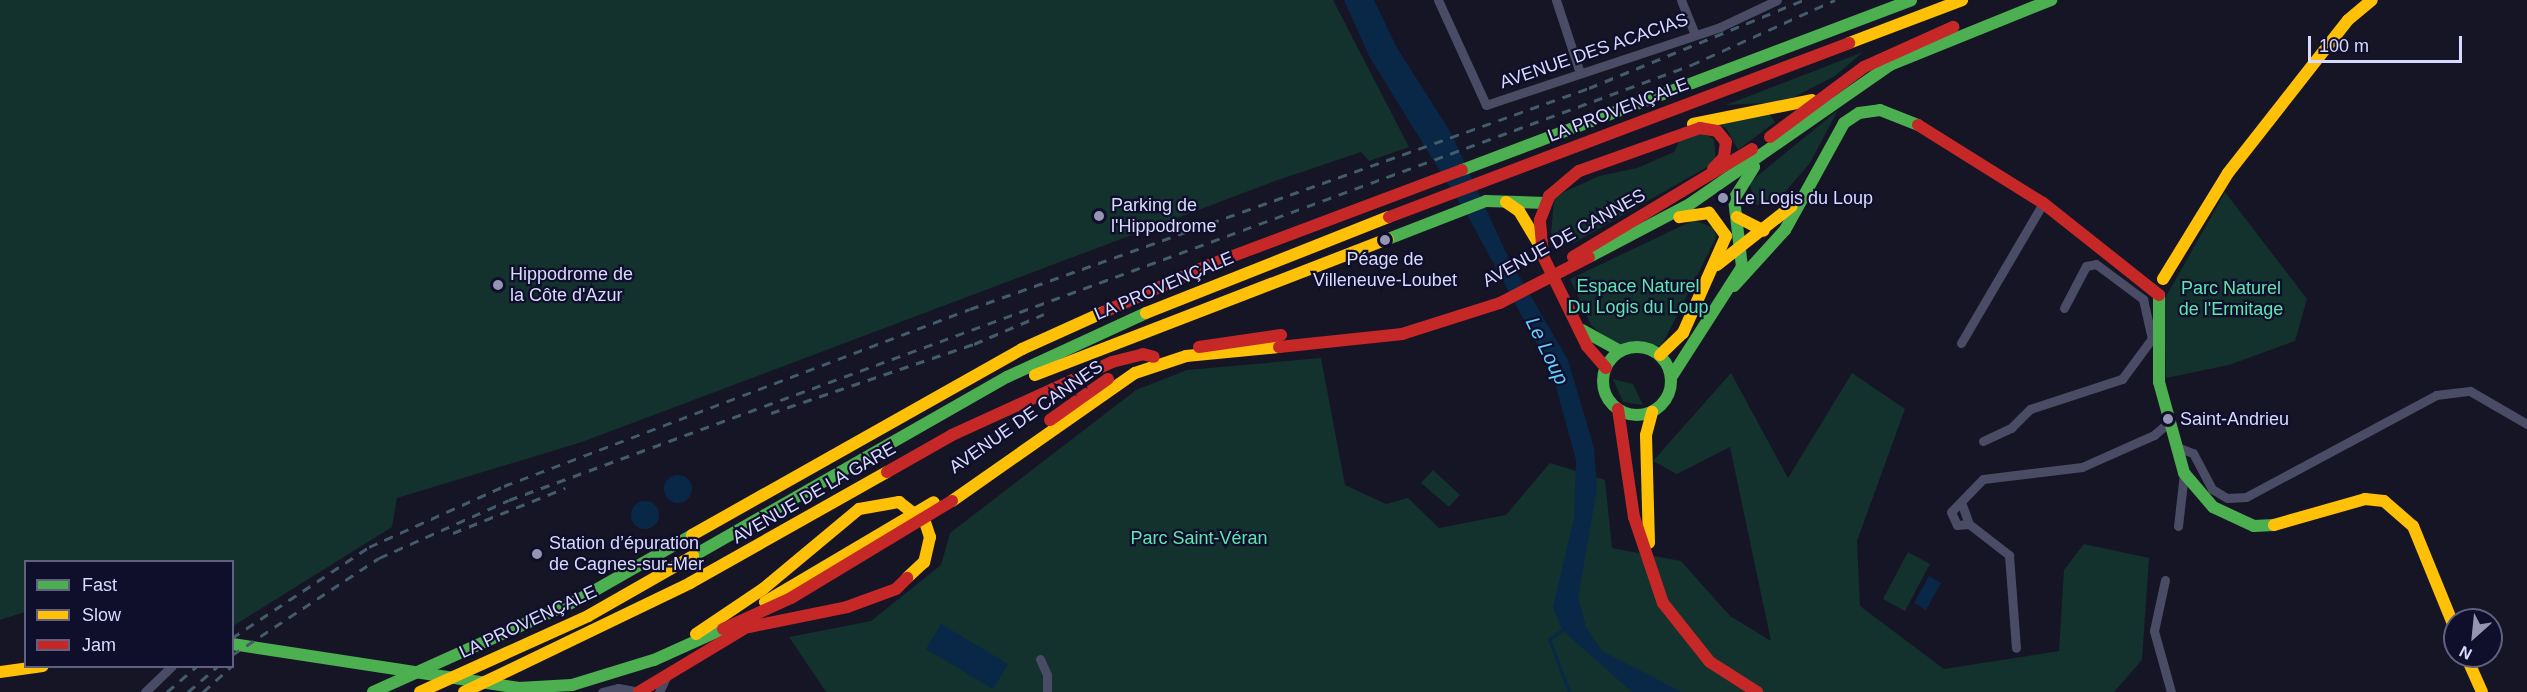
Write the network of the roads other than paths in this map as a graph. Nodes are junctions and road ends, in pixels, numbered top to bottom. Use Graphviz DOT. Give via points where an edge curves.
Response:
graph roads {
  1 [pos="1438,0"];
  2 [pos="1556,0"];
  3 [pos="1681,0"];
  4 [pos="1777,0"];
  5 [pos="1911,0"];
  6 [pos="1962,0"];
  7 [pos="2021,0"];
  8 [pos="2051,0"];
  9 [pos="2372,0"];
  10 [pos="1694,33"];
  11 [pos="1580,73"];
  12 [pos="1842,82"];
  13 [pos="1800,127"];
  14 [pos="1651,144"];
  15 [pos="1702,180"];
  16 [pos="1799,198"];
  17 [pos="1503,200"];
  18 [pos="1545,203"];
  19 [pos="2043,204"];
  20 [pos="1737,217"];
  21 [pos="1724,229"];
  22 [pos="1644,231"];
  23 [pos="1764,231"];
  24 [pos="1540,246"];
  25 [pos="1742,247"];
  26 [pos="1769,251"];
  27 [pos="1717,265"];
  28 [pos="1560,269"];
  29 [pos="2154,280"];
  30 [pos="1731,289"];
  31 [pos="2064,308"];
  32 [pos="1474,310"];
  33 [pos="1580,328"];
  34 [pos="2154,336"];
  35 [pos="1961,343"];
  36 [pos="1620,351"];
  37 [pos="1660,355"];
  38 [pos="1154,357"];
  39 [pos="1606,368"];
  40 [pos="1672,376"];
  41 [pos="1618,409"];
  42 [pos="1652,412"];
  43 [pos="2169,422"];
  44 [pos="2527,424"];
  45 [pos="908,432"];
  46 [pos="1983,441"];
  47 [pos="2177,447"];
  48 [pos="2184,473"];
  49 [pos="2178,526"];
  50 [pos="1652,575"];
  51 [pos="2166,580"];
  52 [pos="791,598"];
  53 [pos="2446,608"];
  54 [pos="749,627"];
  55 [pos="696,634"];
  56 [pos="234,638"];
  57 [pos="234,644"];
  58 [pos="2016,648"];
  59 [pos="1040,659"];
  60 [pos="29,668"];
  61 [pos="170,668"];
  62 [pos="2471,668"];
  63 [pos="0,672"];
  64 [pos="667,675"];
  65 [pos="467,687"];
  66 [pos="495,687"];
  67 [pos="145,692"];
  68 [pos="373,692"];
  69 [pos="420,692"];
  70 [pos="602,692"];
  71 [pos="639,692"];
  72 [pos="659,692"];
  73 [pos="1047,692"];
  74 [pos="1757,692"];
  75 [pos="2171,692"];
  76 [pos="2482,692"];
  1 -- 11 [label="street, AVENUE DES ACACIAS" via="1486,105"];
  2 -- 11 [label="street"];
  3 -- 10 [label="street"];
  4 -- 10 [label="street, AVENUE DES ACACIAS"];
  5 -- 68 [label="main road, LA PROVENÇALE" via="1209,265 1022,349 578,600"];
  6 -- 45 [label="main road, LA PROVENÇALE" via="1503,172 1110,328"];
  7 -- 12 [label="main road, AVENUE DE CANNES" via="1880,57"];
  8 -- 13 [label="main road" via="1908,56"];
  9 -- 29 [label="main road" via="2348,20 2228,173"];
  10 -- 11 [label="street, AVENUE DES ACACIAS"];
  12 -- 14 [label="main road" via="1804,104 1706,120"];
  12 -- 15 [label="main road, AVENUE DE CANNES"];
  13 -- 20 [label="main road" via="1743,178 1735,192"];
  13 -- 22 [label="main road, AVENUE DE CANNES"];
  14 -- 15 [label="main road" via="1700,128 1717,131 1726,152"];
  14 -- 18 [label="main road" via="1571,174"];
  15 -- 28 [label="main road, AVENUE DE CANNES"];
  16 -- 19 [label="main road" via="1844,123 1859,113 1880,111 1913,122"];
  16 -- 23 [label="main road"];
  16 -- 26 [label="main road"];
  17 -- 18 [label="main road"];
  17 -- 24 [label="main road" via="1519,211"];
  17 -- 45 [label="main road" via="1486,201 1084,354"];
  18 -- 24 [label="main road"];
  19 -- 29 [label="main road" via="2136,273"];
  19 -- 35 [label="street"];
  20 -- 23 [label="main road"];
  20 -- 25 [label="main road"];
  21 -- 22 [label="main road" via="1708,213 1694,212"];
  21 -- 25 [label="main road"];
  21 -- 27 [label="main road"];
  22 -- 28 [label="main road, AVENUE DE CANNES"];
  23 -- 25 [label="main road"];
  23 -- 26 [label="main road"];
  24 -- 33 [label="main road"];
  25 -- 26 [label="main road"];
  25 -- 27 [label="main road"];
  25 -- 30 [label="main road" via="1742,267"];
  26 -- 30 [label="main road"];
  27 -- 37 [label="main road" via="1679,340"];
  28 -- 32 [label="main road, AVENUE DE CANNES"];
  29 -- 34 [label="main road" via="2159,295"];
  30 -- 40 [label="main road"];
  31 -- 34 [label="street" via="2086,266 2096,264 2143,299"];
  32 -- 38 [label="main road, AVENUE DE CANNES" via="1402,326 1224,341"];
  32 -- 52 [label="main road, AVENUE DE CANNES" via="1402,334 1186,356 1135,373 953,501"];
  33 -- 36 [label="main road"];
  33 -- 39 [label="main road"];
  34 -- 43 [label="main road"];
  34 -- 46 [label="street" via="2122,379 2030,409 2011,428"];
  36 -- 37 [label="main road" via="1646,348"];
  36 -- 39 [label="main road"];
  37 -- 40 [label="main road"];
  38 -- 55 [label="main road, AVENUE DE CANNES" via="1091,388 949,494 787,589"];
  38 -- 65 [label="main road, AVENUE DE LA GARE" via="1143,354 1112,362 962,430 690,584"];
  39 -- 41 [label="main road" via="1604,389"];
  40 -- 42 [label="main road" via="1667,398"];
  41 -- 42 [label="main road" via="1632,415"];
  41 -- 50 [label="main road" via="1626,478"];
  42 -- 50 [label="main road" via="1646,427 1645,485"];
  43 -- 47 [label="main road"];
  43 -- 58 [label="street" via="2154,435 2082,467 1983,479 1961,502 1969,524 2009,555"];
  44 -- 47 [label="street" via="2470,391 2436,395 2246,497 2227,498 2212,489 2193,453"];
  45 -- 69 [label="main road, LA PROVENÇALE" via="784,508 588,616"];
  47 -- 48 [label="main road"];
  48 -- 49 [label="street"];
  48 -- 53 [label="main road" via="2213,507 2254,526 2286,524 2365,499 2384,501 2413,526"];
  50 -- 74 [label="main road" via="1670,616 1693,646"];
  51 -- 75 [label="street" via="2154,631"];
  52 -- 54 [label="main road"];
  52 -- 66 [label="main road, AVENUE DE CANNES" via="699,642 605,676 555,688"];
  54 -- 55 [label="main road" via="855,605 896,589 924,562 928,528 907,506 885,501 859,509 763,589"];
  54 -- 64 [label="main road"];
  55 -- 66 [label="main road, AVENUE DE CANNES" via="561,680"];
  56 -- 66 [label="main road, AVENUE DE CANNES"];
  57 -- 65 [label="main road, AVENUE DE CANNES"];
  59 -- 73 [label="street" via="1047,675"];
  60 -- 63 [label="main road"];
  61 -- 67 [label="street"];
  62 -- 76 [label="main road"];
  64 -- 71 [label="main road"];
  64 -- 72 [label="street"];
  65 -- 66 [label="main road, AVENUE DE CANNES"];
  70 -- 71 [label="street"];
}
